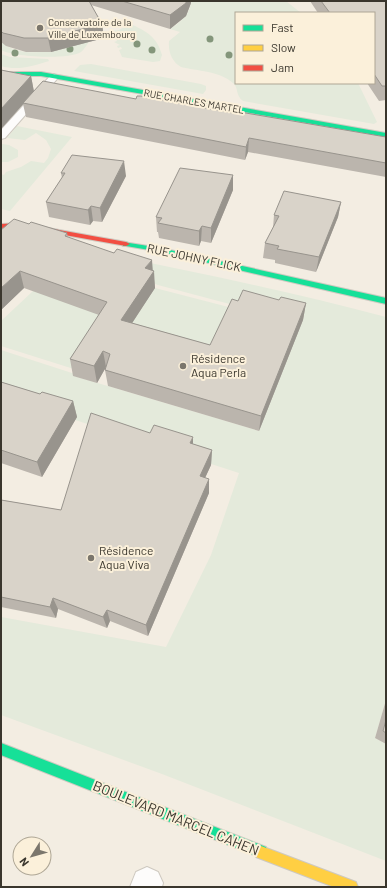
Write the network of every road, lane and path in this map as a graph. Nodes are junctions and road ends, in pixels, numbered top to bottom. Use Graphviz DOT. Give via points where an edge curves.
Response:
graph roads {
  1 [pos="1,74"];
  2 [pos="54,77"];
  3 [pos="1,136"];
  4 [pos="386,136"];
  5 [pos="1,226"];
  6 [pos="386,301"];
  7 [pos="1,749"];
  8 [pos="350,887"];
  1 -- 2 [label="street, RUE CHARLES MARTEL" via="25,73"];
  2 -- 3 [label="lane"];
  2 -- 4 [label="street, RUE CHARLES MARTEL"];
  5 -- 6 [label="street, RUE JOHNY FLICK" via="20,225 161,250"];
  7 -- 8 [label="street, BOULEVARD MARCEL CAHEN"];
}
